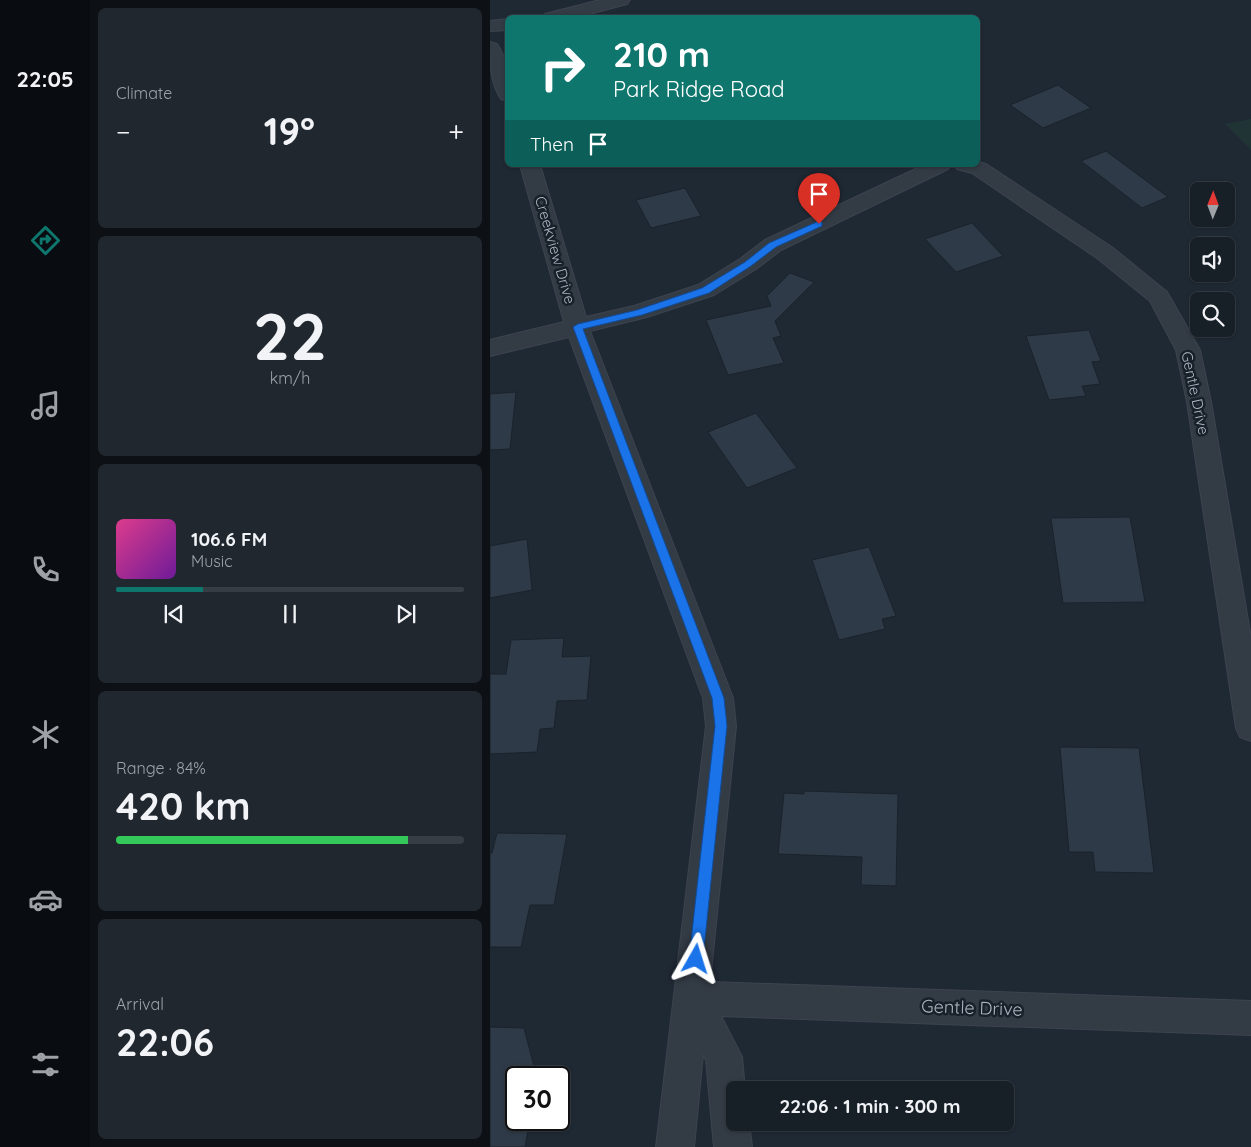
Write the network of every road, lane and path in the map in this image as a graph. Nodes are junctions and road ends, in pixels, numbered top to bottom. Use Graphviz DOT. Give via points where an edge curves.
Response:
graph roads {
  1 [pos="621,0"];
  2 [pos="563,15"];
  3 [pos="505,24"];
  4 [pos="490,26"];
  5 [pos="490,48"];
  6 [pos="505,86"];
  7 [pos="531,167"];
  8 [pos="937,167"];
  9 [pos="974,167"];
  10 [pos="578,327"];
  11 [pos="490,348"];
  12 [pos="1251,728"];
  13 [pos="692,998"];
  14 [pos="1251,1018"];
  15 [pos="675,1147"];
  16 [pos="733,1147"];
  1 -- 2 [label="street"];
  3 -- 4 [label="street"];
  5 -- 6 [label="street"];
  7 -- 10 [label="street, Creekview Drive"];
  8 -- 10 [label="street" via="772,245 706,290 639,312"];
  9 -- 12 [label="street, Gentle Drive" via="1106,253 1158,297 1188,350 1201,411"];
  10 -- 11 [label="street"];
  10 -- 13 [label="street, Creekview Drive" via="718,698 721,726"];
  13 -- 14 [label="street, Gentle Drive"];
  13 -- 15 [label="street, Creekview Drive"];
  13 -- 16 [label="street" via="724,1057"];
}
